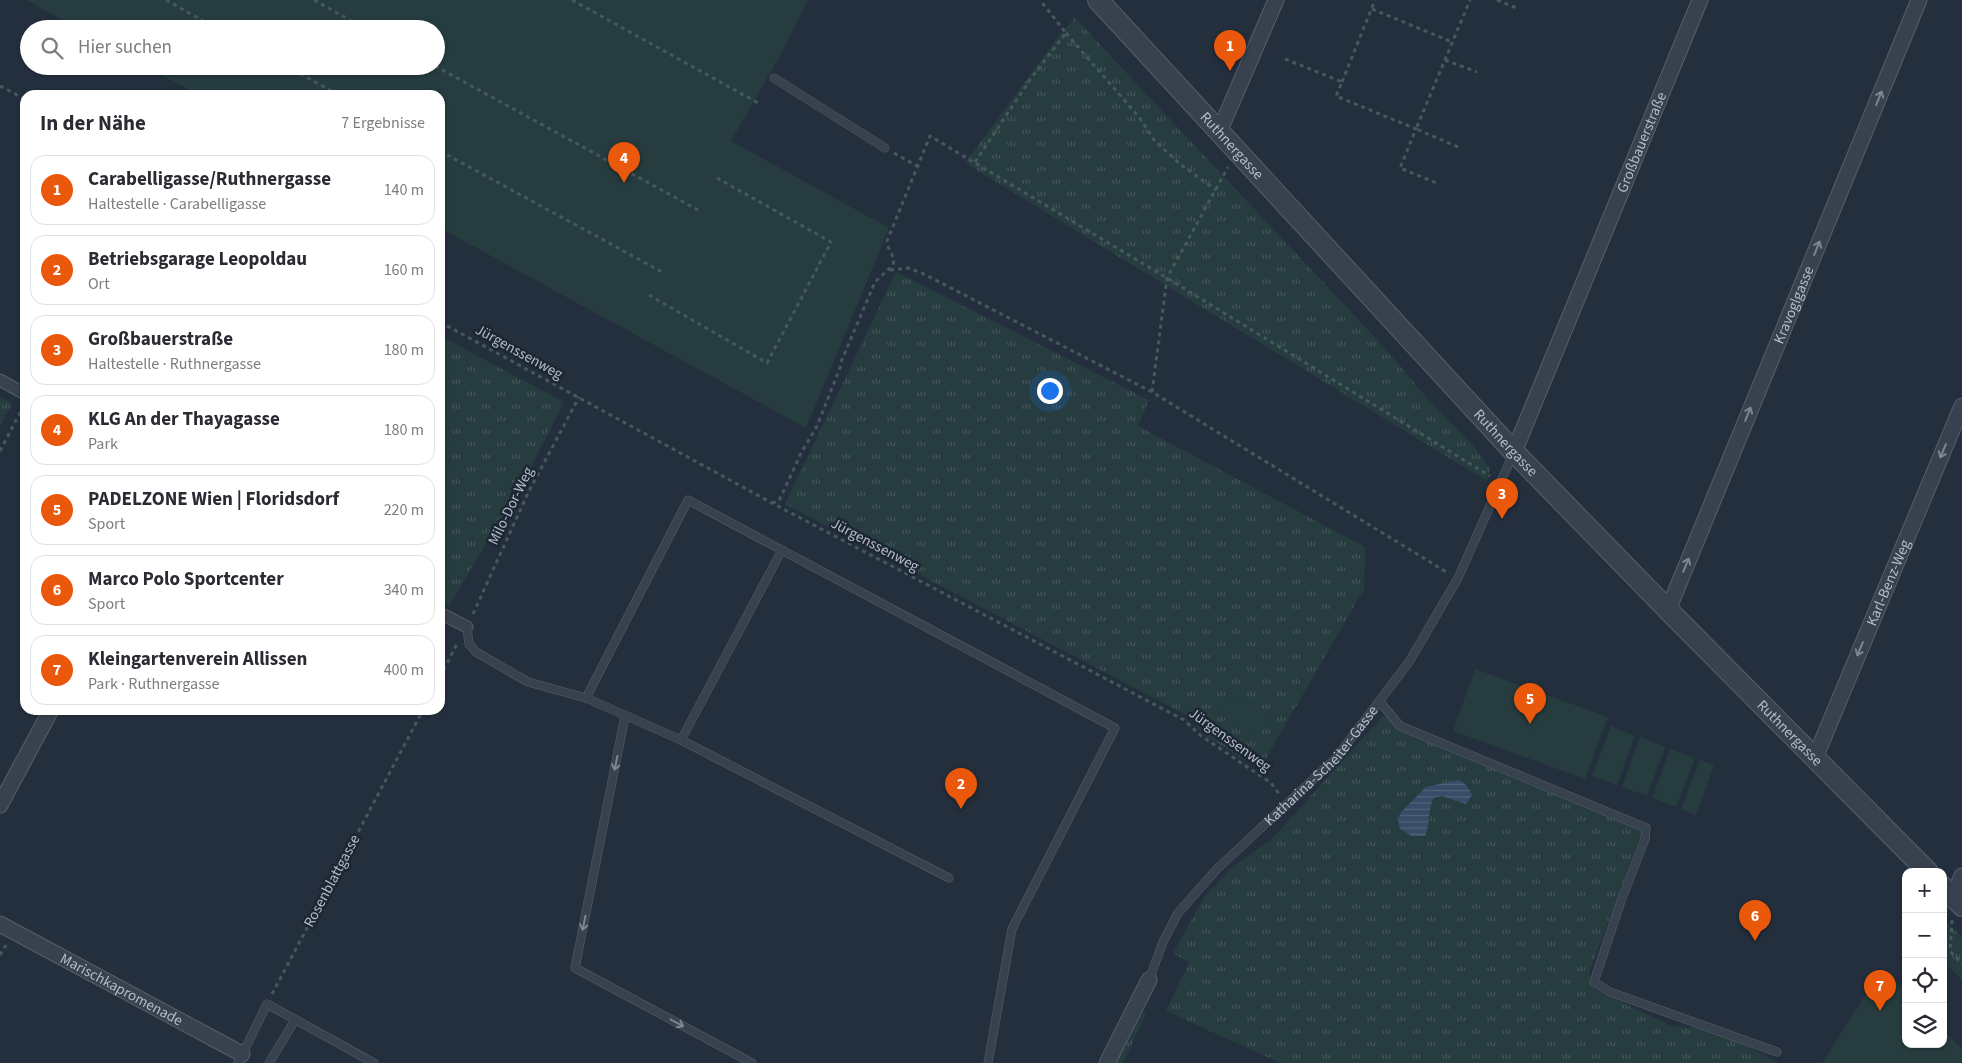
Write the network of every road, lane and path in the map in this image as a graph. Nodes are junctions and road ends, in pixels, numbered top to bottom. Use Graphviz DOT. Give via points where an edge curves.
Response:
graph roads {
  1 [pos="166,0"];
  2 [pos="314,0"];
  3 [pos="572,0"];
  4 [pos="1040,0"];
  5 [pos="1098,0"];
  6 [pos="1276,0"];
  7 [pos="1374,0"];
  8 [pos="1470,0"];
  9 [pos="1497,0"];
  10 [pos="1700,0"];
  11 [pos="1919,0"];
  12 [pos="1372,9"];
  13 [pos="1519,9"];
  14 [pos="202,20"];
  15 [pos="350,20"];
  16 [pos="1066,33"];
  17 [pos="1452,42"];
  18 [pos="1285,59"];
  19 [pos="1445,60"];
  20 [pos="445,71"];
  21 [pos="1477,72"];
  22 [pos="302,75"];
  23 [pos="774,78"];
  24 [pos="1342,82"];
  25 [pos="0,86"];
  26 [pos="330,90"];
  27 [pos="20,96"];
  28 [pos="760,104"];
  29 [pos="1416,129"];
  30 [pos="1219,132"];
  31 [pos="1458,147"];
  32 [pos="885,148"];
  33 [pos="445,154"];
  34 [pos="975,162"];
  35 [pos="917,166"];
  36 [pos="1229,166"];
  37 [pos="717,178"];
  38 [pos="1438,184"];
  39 [pos="1216,190"];
  40 [pos="698,210"];
  41 [pos="890,270"];
  42 [pos="664,273"];
  43 [pos="1167,278"];
  44 [pos="649,295"];
  45 [pos="445,325"];
  46 [pos="0,380"];
  47 [pos="20,391"];
  48 [pos="1152,392"];
  49 [pos="580,397"];
  50 [pos="1962,406"];
  51 [pos="20,413"];
  52 [pos="0,451"];
  53 [pos="1514,452"];
  54 [pos="1501,482"];
  55 [pos="772,503"];
  56 [pos="782,550"];
  57 [pos="1458,578"];
  58 [pos="1668,610"];
  59 [pos="445,616"];
  60 [pos="467,627"];
  61 [pos="445,668"];
  62 [pos="586,698"];
  63 [pos="1380,702"];
  64 [pos="49,715"];
  65 [pos="420,715"];
  66 [pos="625,716"];
  67 [pos="681,740"];
  68 [pos="1815,758"];
  69 [pos="1286,804"];
  70 [pos="0,805"];
  71 [pos="1924,868"];
  72 [pos="1962,876"];
  73 [pos="949,878"];
  74 [pos="1953,897"];
  75 [pos="0,924"];
  76 [pos="1962,964"];
  77 [pos="1150,980"];
  78 [pos="267,1004"];
  79 [pos="295,1020"];
  80 [pos="1778,1052"];
  81 [pos="240,1058"];
  82 [pos="270,1063"];
  83 [pos="374,1063"];
  84 [pos="752,1063"];
  85 [pos="988,1063"];
  86 [pos="1107,1063"];
  1 -- 14 [label="path"];
  2 -- 15 [label="path"];
  3 -- 28 [label="path"];
  4 -- 16 [label="path"];
  5 -- 30 [label="street, Ruthnergasse"];
  6 -- 30 [label="street"];
  7 -- 12 [label="path"];
  8 -- 17 [label="path"];
  9 -- 13 [label="path"];
  10 -- 53 [label="street, Großbauerstraße"];
  58 -- 11 [label="street, Kravoglgasse, one-way"];
  12 -- 17 [label="path"];
  12 -- 24 [label="path"];
  16 -- 34 [label="path"];
  16 -- 39 [label="path" via="1129,105 1154,140"];
  17 -- 19 [label="path"];
  18 -- 24 [label="path"];
  19 -- 21 [label="path"];
  19 -- 29 [label="path"];
  20 -- 40 [label="path"];
  22 -- 26 [label="path"];
  23 -- 32 [label="lane"];
  24 -- 29 [label="path" via="1336,96"];
  25 -- 27 [label="path"];
  29 -- 31 [label="path"];
  29 -- 38 [label="path" via="1400,168"];
  30 -- 53 [label="street, Ruthnergasse"];
  32 -- 35 [label="path"];
  33 -- 42 [label="path"];
  34 -- 35 [label="path" via="930,136"];
  34 -- 43 [label="path"];
  35 -- 41 [label="path" via="887,241 894,259"];
  36 -- 39 [label="path"];
  37 -- 44 [label="path" via="831,242 767,363"];
  39 -- 43 [label="path"];
  41 -- 48 [label="path" via="908,268 922,273"];
  41 -- 55 [label="path" via="875,282 817,426 779,501"];
  43 -- 48 [label="path"];
  43 -- 54 [label="path"];
  45 -- 49 [label="path, Jürgenssenweg"];
  46 -- 47 [label="street"];
  48 -- 57 [label="path"];
  49 -- 55 [label="path, Jürgenssenweg"];
  49 -- 60 [label="path, Milo-Dor-Weg" via="528,493"];
  50 -- 68 [label="street, Karl-Benz-Weg, one-way"];
  51 -- 52 [label="path"];
  53 -- 54 [label="lane, Katharina-Scheiter-Gasse"];
  53 -- 58 [label="street, Ruthnergasse"];
  54 -- 57 [label="lane, Katharina-Scheiter-Gasse"];
  55 -- 69 [label="path, Jürgenssenweg" via="1184,720 1200,735 1271,783"];
  56 -- 62 [label="lane" via="688,500"];
  56 -- 67 [label="lane"];
  56 -- 85 [label="lane" via="1115,728 1012,929"];
  57 -- 63 [label="lane, Katharina-Scheiter-Gasse" via="1409,662"];
  58 -- 68 [label="street, Ruthnergasse"];
  59 -- 60 [label="street"];
  60 -- 61 [label="path"];
  60 -- 62 [label="lane" via="469,644 476,652 528,682"];
  62 -- 66 [label="lane"];
  63 -- 69 [label="lane, Katharina-Scheiter-Gasse" via="1336,758"];
  63 -- 80 [label="lane" via="1400,726 1646,828 1645,839 1594,982 1610,992"];
  64 -- 70 [label="street"];
  65 -- 78 [label="path, Rosenblattgasse"];
  66 -- 67 [label="lane"];
  66 -- 84 [label="lane, one-way" via="575,968"];
  67 -- 73 [label="lane"];
  68 -- 71 [label="street, Ruthnergasse"];
  69 -- 77 [label="lane, Katharina-Scheiter-Gasse" via="1217,869 1178,913 1163,942"];
  72 -- 74 [label="street"];
  74 -- 76 [label="path" via="1950,951"];
  75 -- 81 [label="street, Marischkapromenade"];
  77 -- 86 [label="street, Katharina-Scheiter-Gasse"];
  78 -- 79 [label="lane"];
  78 -- 81 [label="lane"];
  79 -- 82 [label="lane"];
  79 -- 83 [label="lane"];
}
